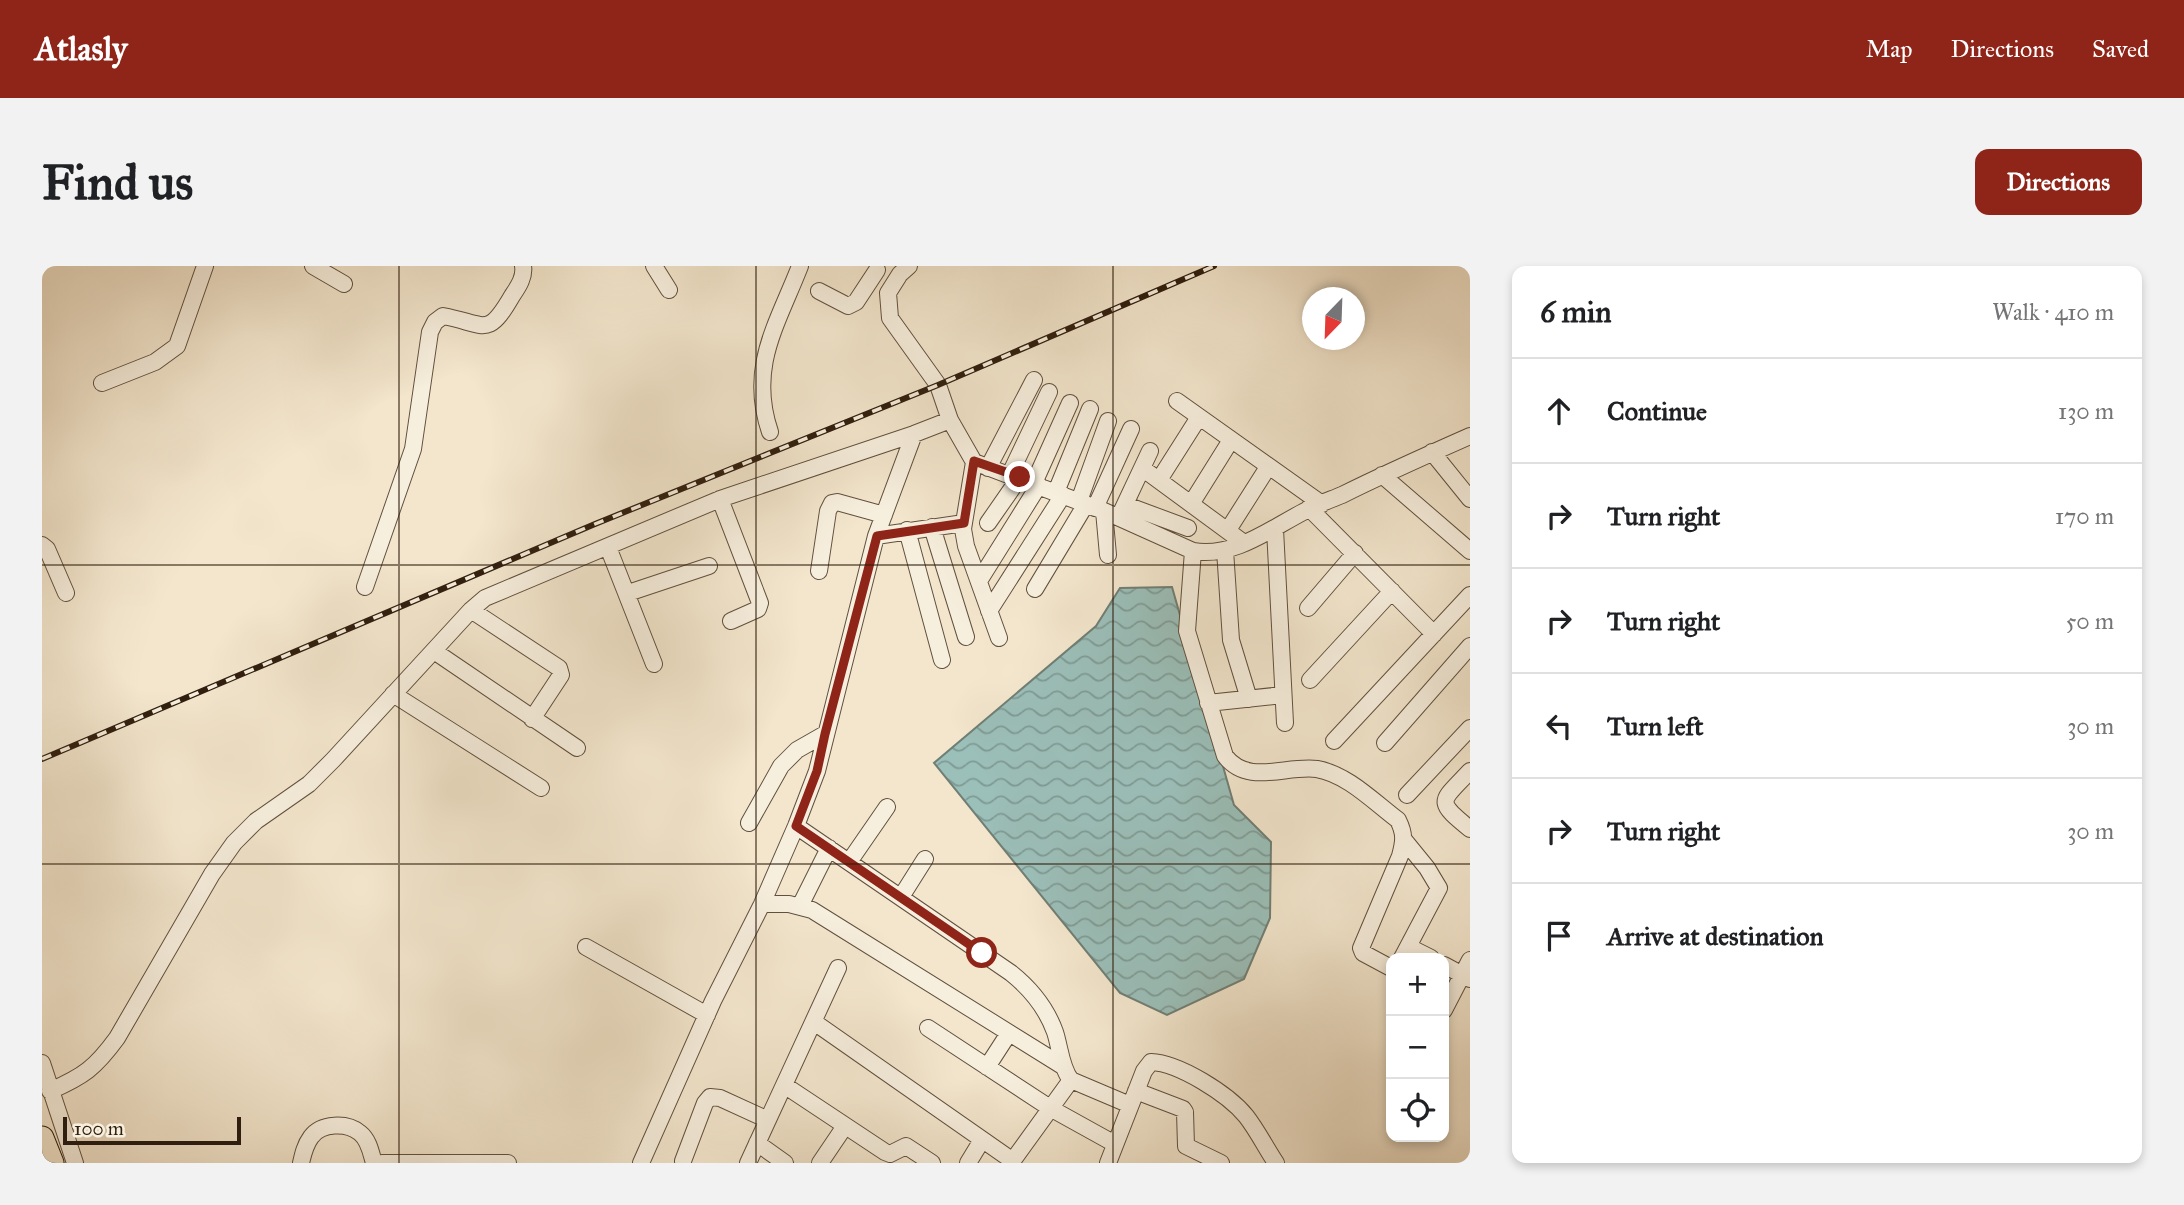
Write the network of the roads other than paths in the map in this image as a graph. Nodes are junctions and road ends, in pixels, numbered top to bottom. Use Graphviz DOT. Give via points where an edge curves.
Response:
graph roads {
  1 [pos="205,266"];
  2 [pos="313,266"];
  3 [pos="523,266"];
  4 [pos="654,266"];
  5 [pos="800,266"];
  6 [pos="909,266"];
  7 [pos="873,268"];
  8 [pos="896,280"];
  9 [pos="344,284"];
  10 [pos="669,290"];
  11 [pos="819,291"];
  12 [pos="1034,380"];
  13 [pos="102,383"];
  14 [pos="1049,393"];
  15 [pos="1177,401"];
  16 [pos="1070,403"];
  17 [pos="1090,409"];
  18 [pos="1199,417"];
  19 [pos="950,419"];
  20 [pos="1108,421"];
  21 [pos="1131,429"];
  22 [pos="770,432"];
  23 [pos="914,434"];
  24 [pos="1470,436"];
  25 [pos="1231,440"];
  26 [pos="1150,451"];
  27 [pos="1432,452"];
  28 [pos="981,465"];
  29 [pos="1268,467"];
  30 [pos="1142,468"];
  31 [pos="1382,475"];
  32 [pos="1026,480"];
  33 [pos="1159,481"];
  34 [pos="1059,493"];
  35 [pos="720,499"];
  36 [pos="1470,499"];
  37 [pos="1191,504"];
  38 [pos="1316,506"];
  39 [pos="1102,508"];
  40 [pos="884,515"];
  41 [pos="964,523"];
  42 [pos="988,523"];
  43 [pos="932,527"];
  44 [pos="1188,528"];
  45 [pos="1275,529"];
  46 [pos="907,530"];
  47 [pos="1228,530"];
  48 [pos="877,536"];
  49 [pos="1244,543"];
  50 [pos="42,545"];
  51 [pos="608,547"];
  52 [pos="1193,551"];
  53 [pos="1225,551"];
  54 [pos="1470,551"];
  55 [pos="1356,553"];
  56 [pos="1108,555"];
  57 [pos="709,566"];
  58 [pos="819,571"];
  59 [pos="979,581"];
  60 [pos="365,587"];
  61 [pos="1035,589"];
  62 [pos="1392,591"];
  63 [pos="66,593"];
  64 [pos="628,593"];
  65 [pos="1470,595"];
  66 [pos="1308,608"];
  67 [pos="471,610"];
  68 [pos="989,611"];
  69 [pos="731,621"];
  70 [pos="1434,634"];
  71 [pos="967,637"];
  72 [pos="999,638"];
  73 [pos="1470,646"];
  74 [pos="434,651"];
  75 [pos="942,660"];
  76 [pos="654,664"];
  77 [pos="1310,680"];
  78 [pos="393,694"];
  79 [pos="1283,695"];
  80 [pos="1249,699"];
  81 [pos="1209,703"];
  82 [pos="532,719"];
  83 [pos="1284,723"];
  84 [pos="1470,728"];
  85 [pos="825,734"];
  86 [pos="1334,741"];
  87 [pos="1385,743"];
  88 [pos="577,748"];
  89 [pos="1470,771"];
  90 [pos="541,788"];
  91 [pos="1407,794"];
  92 [pos="887,807"];
  93 [pos="749,823"];
  94 [pos="796,826"];
  95 [pos="1470,828"];
  96 [pos="1405,841"];
  97 [pos="829,848"];
  98 [pos="925,859"];
  99 [pos="849,862"];
  100 [pos="901,897"];
  101 [pos="762,904"];
  102 [pos="800,906"];
  103 [pos="586,947"];
  104 [pos="1406,953"];
  105 [pos="1470,960"];
  106 [pos="1386,965"];
  107 [pos="838,968"];
  108 [pos="1449,968"];
  109 [pos="1466,977"];
  110 [pos="1449,1002"];
  111 [pos="707,1015"];
  112 [pos="814,1022"];
  113 [pos="928,1028"];
  114 [pos="1009,1033"];
  115 [pos="42,1063"];
  116 [pos="987,1067"];
  117 [pos="1068,1073"];
  118 [pos="784,1085"];
  119 [pos="50,1091"];
  120 [pos="1133,1098"];
  121 [pos="1050,1108"];
  122 [pos="768,1120"];
  123 [pos="845,1126"];
  124 [pos="42,1138"];
  125 [pos="982,1140"];
  126 [pos="757,1143"];
  127 [pos="1115,1144"];
  128 [pos="683,1161"];
  129 [pos="1012,1162"];
  130 [pos="52,1163"];
  131 [pos="75,1163"];
  132 [pos="301,1163"];
  133 [pos="374,1163"];
  134 [pos="382,1163"];
  135 [pos="508,1163"];
  136 [pos="641,1163"];
  137 [pos="748,1163"];
  138 [pos="785,1163"];
  139 [pos="820,1163"];
  140 [pos="932,1163"];
  141 [pos="968,1163"];
  142 [pos="1108,1163"];
  143 [pos="1221,1163"];
  144 [pos="1276,1163"];
  1 -- 13 [label="street" via="177,346 155,362"];
  2 -- 9 [label="street"];
  3 -- 60 [label="street" via="522,279 493,324 483,326 443,316 430,332 413,449"];
  4 -- 10 [label="street"];
  5 -- 22 [label="street" via="762,370 760,389"];
  6 -- 8 [label="street"];
  7 -- 8 [label="street"];
  7 -- 11 [label="street" via="856,302 848,306"];
  8 -- 19 [label="street" via="888,293 890,318 938,385"];
  12 -- 28 [label="street"];
  14 -- 32 [label="street"];
  15 -- 18 [label="street"];
  16 -- 32 [label="street"];
  17 -- 34 [label="street"];
  18 -- 25 [label="street"];
  18 -- 33 [label="street"];
  19 -- 23 [label="street"];
  19 -- 28 [label="street"];
  20 -- 39 [label="street"];
  21 -- 39 [label="street"];
  23 -- 35 [label="street"];
  23 -- 40 [label="street"];
  24 -- 27 [label="street"];
  25 -- 29 [label="street"];
  25 -- 37 [label="street"];
  26 -- 30 [label="street"];
  27 -- 31 [label="street"];
  27 -- 36 [label="street"];
  28 -- 32 [label="street"];
  28 -- 41 [label="street"];
  29 -- 38 [label="street"];
  29 -- 47 [label="street"];
  30 -- 33 [label="street"];
  30 -- 39 [label="street"];
  31 -- 38 [label="street"];
  31 -- 54 [label="street"];
  32 -- 34 [label="street"];
  32 -- 42 [label="street"];
  32 -- 59 [label="street"];
  33 -- 37 [label="street"];
  34 -- 39 [label="street"];
  34 -- 68 [label="street"];
  35 -- 51 [label="street"];
  35 -- 69 [label="street" via="760,603 753,613"];
  37 -- 47 [label="street"];
  38 -- 45 [label="street"];
  38 -- 55 [label="street"];
  39 -- 44 [label="street"];
  39 -- 52 [label="street"];
  39 -- 56 [label="street"];
  39 -- 61 [label="street"];
  40 -- 48 [label="street"];
  40 -- 58 [label="street" via="832,503"];
  41 -- 43 [label="street"];
  41 -- 59 [label="street" via="966,546"];
  43 -- 46 [label="street"];
  43 -- 71 [label="street"];
  45 -- 49 [label="street"];
  45 -- 79 [label="street"];
  46 -- 48 [label="street"];
  46 -- 75 [label="street"];
  47 -- 49 [label="street"];
  48 -- 85 [label="street"];
  49 -- 53 [label="street"];
  50 -- 63 [label="street"];
  51 -- 64 [label="street"];
  51 -- 67 [label="street" via="485,598"];
  52 -- 53 [label="street"];
  52 -- 81 [label="street" via="1187,631"];
  53 -- 80 [label="street" via="1231,640"];
  55 -- 62 [label="street"];
  55 -- 66 [label="street"];
  57 -- 64 [label="street"];
  59 -- 68 [label="street"];
  62 -- 70 [label="street"];
  62 -- 77 [label="street"];
  64 -- 76 [label="street"];
  65 -- 70 [label="street"];
  67 -- 74 [label="street"];
  67 -- 82 [label="street" via="559,668 561,675"];
  68 -- 72 [label="street"];
  70 -- 86 [label="street"];
  73 -- 87 [label="street"];
  74 -- 78 [label="street"];
  74 -- 82 [label="street"];
  78 -- 90 [label="street"];
  78 -- 119 [label="street" via="309,784 256,821 234,843 102,1059 87,1073"];
  79 -- 80 [label="street"];
  79 -- 83 [label="street"];
  80 -- 81 [label="street"];
  81 -- 96 [label="street" via="1231,764 1264,774 1295,768 1337,775 1398,820"];
  82 -- 88 [label="street"];
  84 -- 91 [label="street"];
  85 -- 93 [label="street" via="797,750 781,766"];
  85 -- 94 [label="street"];
  89 -- 95 [label="street" via="1444,803"];
  92 -- 99 [label="street"];
  94 -- 97 [label="street"];
  94 -- 101 [label="street"];
  96 -- 104 [label="street" via="1439,888"];
  96 -- 106 [label="street" via="1361,947 1363,953"];
  97 -- 99 [label="street"];
  97 -- 102 [label="street"];
  98 -- 100 [label="street"];
  99 -- 100 [label="street"];
  100 -- 117 [label="street" via="1026,986 1045,1009"];
  101 -- 102 [label="street"];
  101 -- 111 [label="street"];
  102 -- 114 [label="street"];
  103 -- 111 [label="street"];
  105 -- 109 [label="street"];
  107 -- 112 [label="street"];
  108 -- 109 [label="street"];
  109 -- 110 [label="street"];
  111 -- 136 [label="street"];
  112 -- 118 [label="street"];
  112 -- 125 [label="street"];
  113 -- 116 [label="street"];
  114 -- 116 [label="street"];
  114 -- 117 [label="street"];
  115 -- 119 [label="street"];
  116 -- 121 [label="street"];
  117 -- 120 [label="street"];
  117 -- 121 [label="street"];
  118 -- 122 [label="street"];
  118 -- 123 [label="street"];
  119 -- 131 [label="street"];
  120 -- 127 [label="street"];
  120 -- 143 [label="street" via="1183,1109 1186,1146"];
  120 -- 144 [label="street" via="1151,1062 1183,1071 1232,1102"];
  121 -- 127 [label="street"];
  121 -- 129 [label="street"];
  122 -- 126 [label="street"];
  122 -- 128 [label="street" via="710,1097"];
  123 -- 139 [label="street"];
  123 -- 140 [label="street" via="885,1152 906,1146"];
  124 -- 130 [label="highway"];
  125 -- 129 [label="street"];
  125 -- 141 [label="street"];
  126 -- 137 [label="street"];
  126 -- 138 [label="street"];
  127 -- 142 [label="street"];
  132 -- 133 [label="street" via="312,1134 327,1126 345,1126 360,1133"];
  134 -- 135 [label="street"];
}
